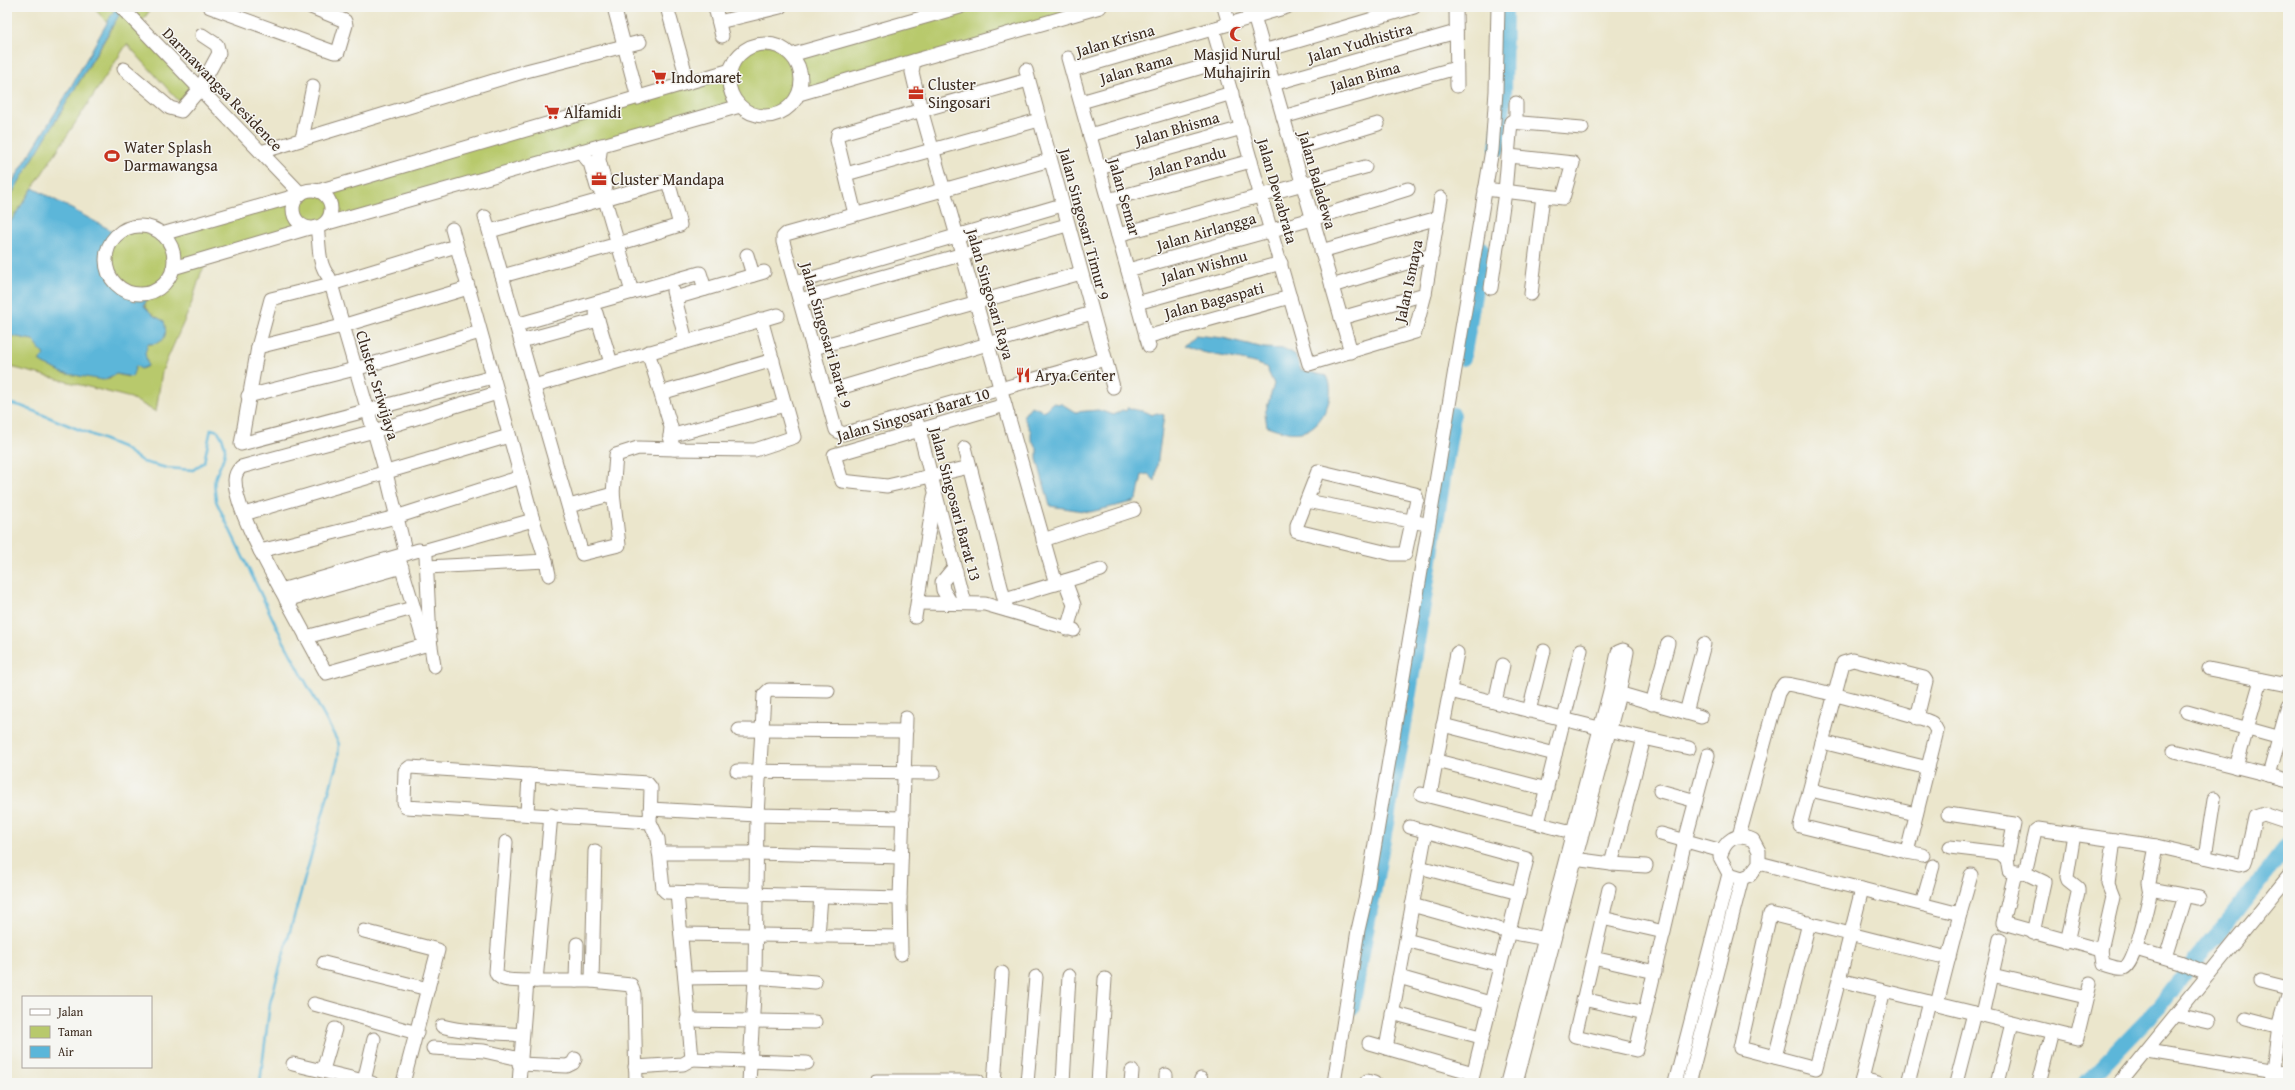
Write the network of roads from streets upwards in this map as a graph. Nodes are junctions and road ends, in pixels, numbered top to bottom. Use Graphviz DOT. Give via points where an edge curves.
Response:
graph roads {
  1 [pos="122,7"];
  2 [pos="210,7"];
  3 [pos="311,7"];
  4 [pos="614,7"];
  5 [pos="667,7"];
  6 [pos="715,7"];
  7 [pos="780,7"];
  8 [pos="960,7"];
  9 [pos="1100,7"];
  10 [pos="1224,7"];
  11 [pos="1234,7"];
  12 [pos="1287,7"];
  13 [pos="1414,7"];
  14 [pos="1456,7"];
  15 [pos="1498,7"];
  16 [pos="1254,16"];
  17 [pos="719,22"];
  18 [pos="1234,23"];
  19 [pos="1214,29"];
  20 [pos="1456,32"];
  21 [pos="202,35"];
  22 [pos="722,36"];
  23 [pos="640,42"];
  24 [pos="624,45"];
  25 [pos="1264,51"];
  26 [pos="791,55"];
  27 [pos="1223,61"];
  28 [pos="1070,64"];
  29 [pos="124,68"];
  30 [pos="909,68"];
  31 [pos="1456,68"];
  32 [pos="731,70"];
  33 [pos="688,82"];
  34 [pos="1273,84"];
  35 [pos="313,86"];
  36 [pos="1457,86"];
  37 [pos="200,90"];
  38 [pos="1232,93"];
  39 [pos="799,94"];
  40 [pos="638,98"];
  41 [pos="1081,102"];
  42 [pos="1516,103"];
  43 [pos="740,106"];
  44 [pos="921,108"];
  45 [pos="1283,117"];
  46 [pos="1039,120"];
  47 [pos="1511,122"];
  48 [pos="1378,124"];
  49 [pos="1242,128"];
  50 [pos="1582,128"];
  51 [pos="1090,135"];
  52 [pos="302,139"];
  53 [pos="601,145"];
  54 [pos="933,150"];
  55 [pos="1292,150"];
  56 [pos="580,151"];
  57 [pos="261,152"];
  58 [pos="1509,156"];
  59 [pos="1050,160"];
  60 [pos="595,161"];
  61 [pos="1251,161"];
  62 [pos="1365,167"];
  63 [pos="1099,168"];
  64 [pos="846,174"];
  65 [pos="1302,185"];
  66 [pos="944,188"];
  67 [pos="1408,189"];
  68 [pos="1488,190"];
  69 [pos="318,191"];
  70 [pos="1505,192"];
  71 [pos="300,194"];
  72 [pos="604,196"];
  73 [pos="1543,196"];
  74 [pos="1262,197"];
  75 [pos="1442,198"];
  76 [pos="1108,200"];
  77 [pos="1062,205"];
  78 [pos="856,214"];
  79 [pos="485,217"];
  80 [pos="1438,218"];
  81 [pos="1312,219"];
  82 [pos="1067,225"];
  83 [pos="317,229"];
  84 [pos="452,229"];
  85 [pos="1271,230"];
  86 [pos="490,231"];
  87 [pos="162,234"];
  88 [pos="1118,235"];
  89 [pos="957,236"];
  90 [pos="618,244"];
  91 [pos="456,246"];
  92 [pos="1321,251"];
  93 [pos="963,254"];
  94 [pos="747,255"];
  95 [pos="1432,255"];
  96 [pos="1281,263"];
  97 [pos="173,268"];
  98 [pos="1128,270"];
  99 [pos="1081,273"];
  100 [pos="502,276"];
  101 [pos="330,280"];
  102 [pos="670,281"];
  103 [pos="796,283"];
  104 [pos="1332,286"];
  105 [pos="468,288"];
  106 [pos="1491,288"];
  107 [pos="705,289"];
  108 [pos="632,292"];
  109 [pos="1425,294"];
  110 [pos="1531,294"];
  111 [pos="1290,297"];
  112 [pos="675,298"];
  113 [pos="800,300"];
  114 [pos="593,303"];
  115 [pos="977,303"];
  116 [pos="1137,303"];
  117 [pos="1092,313"];
  118 [pos="778,315"];
  119 [pos="1341,318"];
  120 [pos="762,319"];
  121 [pos="598,320"];
  122 [pos="516,325"];
  123 [pos="342,326"];
  124 [pos="480,332"];
  125 [pos="521,341"];
  126 [pos="686,341"];
  127 [pos="1147,341"];
  128 [pos="988,343"];
  129 [pos="258,347"];
  130 [pos="814,348"];
  131 [pos="648,352"];
  132 [pos="1351,352"];
  133 [pos="1105,358"];
  134 [pos="773,360"];
  135 [pos="611,363"];
  136 [pos="1308,363"];
  137 [pos="355,369"];
  138 [pos="493,377"];
  139 [pos="534,386"];
  140 [pos="1113,387"];
  141 [pos="1001,389"];
  142 [pos="826,392"];
  143 [pos="497,393"];
  144 [pos="661,393"];
  145 [pos="248,396"];
  146 [pos="785,405"];
  147 [pos="1005,405"];
  148 [pos="367,411"];
  149 [pos="914,413"];
  150 [pos="919,430"];
  151 [pos="374,431"];
  152 [pos="509,436"];
  153 [pos="670,436"];
  154 [pos="241,444"];
  155 [pos="965,447"];
  156 [pos="675,449"];
  157 [pos="241,467"];
  158 [pos="970,467"];
  159 [pos="386,473"];
  160 [pos="931,476"];
  161 [pos="521,477"];
  162 [pos="935,491"];
  163 [pos="613,493"];
  164 [pos="1307,501"];
  165 [pos="568,506"];
  166 [pos="1134,510"];
  167 [pos="244,514"];
  168 [pos="396,517"];
  169 [pos="533,520"];
  170 [pos="1412,521"];
  171 [pos="1429,524"];
  172 [pos="945,528"];
  173 [pos="929,530"];
  174 [pos="1043,540"];
  175 [pos="260,551"];
  176 [pos="424,551"];
  177 [pos="402,559"];
  178 [pos="546,561"];
  179 [pos="427,567"];
  180 [pos="956,570"];
  181 [pos="1101,570"];
  182 [pos="922,573"];
  183 [pos="550,575"];
  184 [pos="1061,582"];
  185 [pos="283,595"];
  186 [pos="918,602"];
  187 [pos="936,603"];
  188 [pos="951,603"];
  189 [pos="964,603"];
  190 [pos="1006,605"];
  191 [pos="413,608"];
  192 [pos="915,618"];
  193 [pos="306,637"];
  194 [pos="428,643"];
  195 [pos="1668,643"];
  196 [pos="1704,644"];
  197 [pos="1581,650"];
  198 [pos="1544,651"];
  199 [pos="1456,653"];
  200 [pos="1503,665"];
  201 [pos="434,666"];
  202 [pos="2209,669"];
  203 [pos="2261,680"];
  204 [pos="2288,684"];
  205 [pos="828,691"];
  206 [pos="1450,691"];
  207 [pos="1834,695"];
  208 [pos="1494,702"];
  209 [pos="1652,704"];
  210 [pos="2288,706"];
  211 [pos="1529,711"];
  212 [pos="2187,712"];
  213 [pos="1686,713"];
  214 [pos="1701,717"];
  215 [pos="1917,718"];
  216 [pos="1564,720"];
  217 [pos="1443,725"];
  218 [pos="2248,728"];
  219 [pos="1604,729"];
  220 [pos="739,730"];
  221 [pos="762,730"];
  222 [pos="1644,738"];
  223 [pos="2284,739"];
  224 [pos="1822,742"];
  225 [pos="1689,748"];
  226 [pos="2174,751"];
  227 [pos="1555,754"];
  228 [pos="1708,755"];
  229 [pos="1437,761"];
  230 [pos="2236,767"];
  231 [pos="1928,768"];
  232 [pos="737,771"];
  233 [pos="760,771"];
  234 [pos="906,773"];
  235 [pos="934,773"];
  236 [pos="2269,774"];
  237 [pos="529,775"];
  238 [pos="2288,780"];
  239 [pos="1547,789"];
  240 [pos="1810,790"];
  241 [pos="1660,791"];
  242 [pos="2214,799"];
  243 [pos="1696,800"];
  244 [pos="650,809"];
  245 [pos="527,814"];
  246 [pos="1916,814"];
  247 [pos="1948,814"];
  248 [pos="551,815"];
  249 [pos="757,815"];
  250 [pos="2288,816"];
  251 [pos="903,818"];
  252 [pos="650,822"];
  253 [pos="1538,823"];
  254 [pos="1410,827"];
  255 [pos="1426,831"];
  256 [pos="1576,833"];
  257 [pos="1661,834"];
  258 [pos="2074,834"];
  259 [pos="1739,836"];
  260 [pos="2114,840"];
  261 [pos="1685,841"];
  262 [pos="506,842"];
  263 [pos="2156,846"];
  264 [pos="1950,847"];
  265 [pos="595,851"];
  266 [pos="1722,851"];
  267 [pos="1907,852"];
  268 [pos="757,853"];
  269 [pos="659,854"];
  270 [pos="1923,855"];
  271 [pos="901,857"];
  272 [pos="2205,857"];
  273 [pos="1574,859"];
  274 [pos="2007,859"];
  275 [pos="1759,863"];
  276 [pos="1611,864"];
  277 [pos="1646,866"];
  278 [pos="1933,866"];
  279 [pos="1419,867"];
  280 [pos="2020,873"];
  281 [pos="1729,874"];
  282 [pos="1971,875"];
  283 [pos="2288,877"];
  284 [pos="1742,878"];
  285 [pos="1609,889"];
  286 [pos="1862,889"];
  287 [pos="2151,890"];
  288 [pos="677,893"];
  289 [pos="1519,893"];
  290 [pos="756,894"];
  291 [pos="820,896"];
  292 [pos="2185,896"];
  293 [pos="900,898"];
  294 [pos="2199,898"];
  295 [pos="1922,904"];
  296 [pos="1412,905"];
  297 [pos="1960,914"];
  298 [pos="1602,918"];
  299 [pos="1809,923"];
  300 [pos="364,931"];
  301 [pos="1509,932"];
  302 [pos="1664,932"];
  303 [pos="2033,933"];
  304 [pos="680,934"];
  305 [pos="1851,935"];
  306 [pos="755,936"];
  307 [pos="818,936"];
  308 [pos="900,937"];
  309 [pos="2000,939"];
  310 [pos="1406,940"];
  311 [pos="1548,940"];
  312 [pos="2067,942"];
  313 [pos="577,944"];
  314 [pos="2136,949"];
  315 [pos="2101,950"];
  316 [pos="901,954"];
  317 [pos="1593,958"];
  318 [pos="1949,958"];
  319 [pos="2166,958"];
  320 [pos="324,963"];
  321 [pos="1500,965"];
  322 [pos="1655,972"];
  323 [pos="1002,973"];
  324 [pos="2209,974"];
  325 [pos="1992,975"];
  326 [pos="1069,976"];
  327 [pos="755,977"];
  328 [pos="1036,977"];
  329 [pos="1399,977"];
  330 [pos="685,978"];
  331 [pos="1105,979"];
  332 [pos="532,980"];
  333 [pos="1839,980"];
  334 [pos="576,981"];
  335 [pos="592,981"];
  336 [pos="2260,981"];
  337 [pos="815,982"];
  338 [pos="2090,984"];
  339 [pos="2288,988"];
  340 [pos="428,989"];
  341 [pos="1884,991"];
  342 [pos="2288,995"];
  343 [pos="2086,997"];
  344 [pos="1583,999"];
  345 [pos="1490,1003"];
  346 [pos="1933,1003"];
  347 [pos="314,1004"];
  348 [pos="1392,1013"];
  349 [pos="1645,1013"];
  350 [pos="1978,1014"];
  351 [pos="2177,1015"];
  352 [pos="2246,1018"];
  353 [pos="687,1020"];
  354 [pos="751,1021"];
  355 [pos="815,1022"];
  356 [pos="2209,1022"];
  357 [pos="2012,1023"];
  358 [pos="442,1026"];
  359 [pos="2284,1028"];
  360 [pos="335,1029"];
  361 [pos="417,1032"];
  362 [pos="2052,1032"];
  363 [pos="522,1036"];
  364 [pos="1481,1038"];
  365 [pos="374,1039"];
  366 [pos="1369,1043"];
  367 [pos="434,1048"];
  368 [pos="1386,1048"];
  369 [pos="2148,1051"];
  370 [pos="1774,1057"];
  371 [pos="575,1059"];
  372 [pos="692,1059"];
  373 [pos="520,1061"];
  374 [pos="749,1062"];
  375 [pos="293,1064"];
  376 [pos="807,1064"];
  377 [pos="635,1067"];
  378 [pos="323,1070"];
  379 [pos="2288,1074"];
  380 [pos="1472,1078"];
  381 [pos="2272,1078"];
  382 [pos="876,1081"];
  383 [pos="978,1081"];
  384 [pos="1861,1081"];
  385 [pos="368,1082"];
  386 [pos="931,1082"];
  387 [pos="403,1083"];
  388 [pos="519,1083"];
  389 [pos="636,1083"];
  390 [pos="749,1083"];
  391 [pos="994,1083"];
  392 [pos="1027,1083"];
  393 [pos="1063,1083"];
  394 [pos="1098,1083"];
  395 [pos="1334,1083"];
  396 [pos="1507,1083"];
  397 [pos="1516,1083"];
  398 [pos="1675,1083"];
  399 [pos="1689,1083"];
  400 [pos="1878,1083"];
  401 [pos="1908,1083"];
  402 [pos="1956,1083"];
  403 [pos="1997,1083"];
  404 [pos="2039,1083"];
  405 [pos="2120,1083"];
  1 -- 37 [label="street, Darmawangsa Residence"];
  2 -- 3 [label="street" via="338,52 346,22"];
  4 -- 24 [label="street"];
  5 -- 33 [label="street"];
  6 -- 17 [label="street"];
  7 -- 17 [label="street"];
  8 -- 26 [label="street"];
  9 -- 30 [label="street"];
  10 -- 18 [label="street"];
  11 -- 18 [label="street"];
  12 -- 16 [label="street, Jalan Krisna"];
  13 -- 25 [label="street"];
  14 -- 20 [label="street"];
  15 -- 68 [label="street" via="1494,124"];
  16 -- 18 [label="street, Jalan Krisna"];
  16 -- 25 [label="street, Jalan Baladewa"];
  17 -- 22 [label="street"];
  18 -- 19 [label="street, Jalan Krisna"];
  19 -- 27 [label="street, Jalan Dewabrata"];
  19 -- 28 [label="street, Jalan Krisna"];
  20 -- 31 [label="street"];
  20 -- 34 [label="street, Jalan Yudhistira"];
  21 -- 37 [label="street" via="218,45 220,50"];
  23 -- 24 [label="street"];
  24 -- 40 [label="street"];
  24 -- 52 [label="street" via="526,71"];
  25 -- 34 [label="street, Jalan Baladewa"];
  26 -- 32 [label="street" via="773,45 753,46 737,58"];
  26 -- 39 [label="street" via="801,73"];
  27 -- 38 [label="street, Jalan Dewabrata"];
  27 -- 41 [label="street, Jalan Rama"];
  28 -- 41 [label="street, Jalan Semar"];
  29 -- 37 [label="street" via="173,110 183,110"];
  30 -- 39 [label="street"];
  30 -- 44 [label="street"];
  31 -- 36 [label="street"];
  31 -- 45 [label="street, Jalan Bima"];
  32 -- 33 [label="street"];
  32 -- 43 [label="street" via="731,91"];
  33 -- 40 [label="street"];
  34 -- 45 [label="street, Jalan Baladewa"];
  35 -- 52 [label="street"];
  37 -- 57 [label="street, Darmawangsa Residence"];
  38 -- 49 [label="street, Jalan Dewabrata"];
  38 -- 51 [label="street"];
  39 -- 43 [label="street" via="786,110 773,115 752,113"];
  40 -- 69 [label="street"];
  41 -- 51 [label="street, Jalan Semar"];
  42 -- 47 [label="street" via="1516,118"];
  43 -- 53 [label="street"];
  44 -- 46 [label="street, Jalan Singosari Timur 9" via="1027,75"];
  44 -- 54 [label="street, Jalan Singosari Raya"];
  44 -- 64 [label="street" via="840,133 837,136"];
  45 -- 55 [label="street, Jalan Baladewa"];
  46 -- 54 [label="street"];
  46 -- 59 [label="street, Jalan Singosari Timur 9"];
  47 -- 50 [label="street"];
  47 -- 58 [label="street"];
  48 -- 55 [label="street"];
  49 -- 61 [label="street, Jalan Dewabrata"];
  49 -- 63 [label="street, Jalan Bhisma"];
  51 -- 63 [label="street, Jalan Semar"];
  52 -- 57 [label="street"];
  53 -- 56 [label="street"];
  53 -- 60 [label="street"];
  54 -- 64 [label="street"];
  54 -- 66 [label="street, Jalan Singosari Raya"];
  55 -- 65 [label="street, Jalan Baladewa"];
  56 -- 60 [label="street"];
  56 -- 83 [label="street"];
  57 -- 71 [label="street, Darmawangsa Residence"];
  58 -- 70 [label="street"];
  58 -- 73 [label="street" via="1573,163 1563,198"];
  59 -- 66 [label="street"];
  59 -- 77 [label="street, Jalan Singosari Timur 9"];
  60 -- 72 [label="street" via="606,186"];
  61 -- 74 [label="street, Jalan Dewabrata"];
  61 -- 76 [label="street, Jalan Pandu"];
  62 -- 65 [label="street"];
  63 -- 76 [label="street, Jalan Semar"];
  64 -- 78 [label="street"];
  65 -- 74 [label="street"];
  65 -- 81 [label="street, Jalan Baladewa"];
  66 -- 78 [label="street"];
  66 -- 89 [label="street, Jalan Singosari Raya"];
  67 -- 81 [label="street, Jalan Airlangga"];
  68 -- 70 [label="street"];
  68 -- 171 [label="street"];
  69 -- 71 [label="street" via="308,190"];
  69 -- 83 [label="street" via="327,197 331,207 329,218"];
  70 -- 73 [label="street"];
  70 -- 106 [label="street"];
  71 -- 83 [label="street" via="294,203 294,217 300,224"];
  71 -- 87 [label="street"];
  72 -- 86 [label="street"];
  72 -- 90 [label="street"];
  72 -- 90 [label="street" via="668,179 680,225"];
  73 -- 110 [label="street"];
  74 -- 85 [label="street, Jalan Dewabrata"];
  74 -- 88 [label="street"];
  75 -- 80 [label="street, Jalan Ismaya"];
  76 -- 88 [label="street, Jalan Semar"];
  77 -- 82 [label="street, Jalan Singosari Timur 9"];
  77 -- 89 [label="street"];
  78 -- 103 [label="street, Jalan Singosari Barat 9" via="783,237"];
  79 -- 86 [label="street"];
  80 -- 92 [label="street"];
  80 -- 95 [label="street, Jalan Ismaya"];
  81 -- 85 [label="street, Jalan Airlangga"];
  81 -- 92 [label="street, Jalan Baladewa"];
  82 -- 93 [label="street"];
  82 -- 99 [label="street, Jalan Singosari Timur 9"];
  83 -- 97 [label="street"];
  83 -- 101 [label="street, Cluster Sriwijaya" via="324,271"];
  84 -- 91 [label="street"];
  85 -- 96 [label="street, Jalan Dewabrata"];
  85 -- 98 [label="street, Jalan Airlangga"];
  86 -- 100 [label="street"];
  87 -- 97 [label="street" via="172,249"];
  87 -- 97 [label="street" via="143,226 124,230 109,245 106,254 107,269 111,279 120,288 127,292 142,294 161,286"];
  88 -- 98 [label="street, Jalan Semar"];
  89 -- 93 [label="street, Jalan Singosari Raya"];
  89 -- 103 [label="street"];
  90 -- 100 [label="street"];
  90 -- 108 [label="street"];
  91 -- 101 [label="street"];
  91 -- 105 [label="street"];
  92 -- 104 [label="street, Jalan Baladewa"];
  93 -- 113 [label="street"];
  93 -- 115 [label="street, Jalan Singosari Raya"];
  94 -- 107 [label="street" via="758,274"];
  95 -- 104 [label="street"];
  95 -- 109 [label="street, Jalan Ismaya"];
  96 -- 111 [label="street, Jalan Dewabrata"];
  96 -- 116 [label="street, Jalan Wishnu"];
  98 -- 116 [label="street, Jalan Semar"];
  99 -- 115 [label="street"];
  99 -- 117 [label="street, Jalan Singosari Timur 9"];
  100 -- 122 [label="street"];
  101 -- 123 [label="street, Cluster Sriwijaya"];
  101 -- 129 [label="street" via="271,299"];
  102 -- 107 [label="street" via="700,273"];
  102 -- 108 [label="street"];
  102 -- 112 [label="street"];
  103 -- 113 [label="street, Jalan Singosari Barat 9"];
  104 -- 119 [label="street, Jalan Baladewa"];
  105 -- 123 [label="street"];
  105 -- 124 [label="street"];
  107 -- 112 [label="street"];
  108 -- 114 [label="street"];
  109 -- 119 [label="street"];
  109 -- 132 [label="street, Jalan Ismaya" via="1415,332"];
  111 -- 127 [label="street, Jalan Bagaspati"];
  111 -- 136 [label="street, Jalan Dewabrata"];
  112 -- 126 [label="street"];
  113 -- 130 [label="street, Jalan Singosari Barat 9"];
  114 -- 121 [label="street"];
  114 -- 122 [label="street"];
  115 -- 128 [label="street, Jalan Singosari Raya"];
  115 -- 130 [label="street"];
  116 -- 127 [label="street, Jalan Semar"];
  117 -- 128 [label="street"];
  117 -- 133 [label="street, Jalan Singosari Timur 9"];
  118 -- 120 [label="street"];
  119 -- 132 [label="street, Jalan Baladewa"];
  120 -- 126 [label="street"];
  120 -- 134 [label="street"];
  121 -- 125 [label="street"];
  121 -- 135 [label="street"];
  122 -- 125 [label="street"];
  123 -- 129 [label="street"];
  123 -- 137 [label="street, Cluster Sriwijaya"];
  124 -- 137 [label="street"];
  124 -- 138 [label="street"];
  125 -- 139 [label="street"];
  126 -- 131 [label="street"];
  128 -- 141 [label="street, Jalan Singosari Raya"];
  128 -- 142 [label="street"];
  129 -- 145 [label="street"];
  130 -- 142 [label="street, Jalan Singosari Barat 9"];
  131 -- 135 [label="street"];
  131 -- 144 [label="street"];
  132 -- 136 [label="street, Jalan Ismaya"];
  133 -- 140 [label="street, Jalan Singosari Timur 9"];
  133 -- 141 [label="street"];
  134 -- 144 [label="street"];
  134 -- 146 [label="street"];
  135 -- 139 [label="street"];
  137 -- 145 [label="street"];
  137 -- 148 [label="street, Cluster Sriwijaya"];
  138 -- 143 [label="street"];
  138 -- 148 [label="street"];
  139 -- 165 [label="street"];
  141 -- 147 [label="street, Jalan Singosari Raya"];
  141 -- 149 [label="street"];
  142 -- 149 [label="street, Jalan Singosari Barat 9" via="836,430 843,434"];
  143 -- 151 [label="street"];
  143 -- 152 [label="street"];
  144 -- 153 [label="street" via="671,427"];
  145 -- 154 [label="street"];
  146 -- 153 [label="street"];
  146 -- 156 [label="street" via="794,438 755,450"];
  147 -- 150 [label="street, Jalan Singosari Barat 10"];
  147 -- 174 [label="street, Jalan Singosari Raya"];
  148 -- 151 [label="street, Cluster Sriwijaya"];
  148 -- 154 [label="street"];
  149 -- 150 [label="street, Jalan Singosari Barat 13"];
  150 -- 160 [label="street, Jalan Singosari Barat 13"];
  150 -- 160 [label="street, Jalan Singosari Barat 10" via="837,453 834,459 840,479 848,483 888,486"];
  151 -- 157 [label="street"];
  151 -- 159 [label="street, Cluster Sriwijaya"];
  152 -- 159 [label="street"];
  152 -- 161 [label="street"];
  153 -- 156 [label="street"];
  154 -- 157 [label="street"];
  155 -- 158 [label="street"];
  156 -- 163 [label="street" via="638,448 616,455"];
  157 -- 167 [label="street" via="234,478"];
  158 -- 160 [label="street"];
  158 -- 190 [label="street"];
  159 -- 167 [label="street"];
  159 -- 168 [label="street, Cluster Sriwijaya"];
  160 -- 162 [label="street, Jalan Singosari Barat 13"];
  161 -- 168 [label="street"];
  161 -- 169 [label="street"];
  162 -- 172 [label="street, Jalan Singosari Barat 13"];
  162 -- 173 [label="street"];
  163 -- 165 [label="street"];
  163 -- 165 [label="street" via="619,545 582,554"];
  164 -- 170 [label="street"];
  164 -- 170 [label="street" via="1315,474 1320,471 1415,494 1417,499"];
  164 -- 170 [label="street" via="1297,525 1299,532 1392,554 1405,554"];
  166 -- 174 [label="street"];
  167 -- 175 [label="street"];
  168 -- 175 [label="street"];
  168 -- 177 [label="street, Cluster Sriwijaya"];
  169 -- 176 [label="street"];
  169 -- 178 [label="street"];
  170 -- 171 [label="street"];
  171 -- 395 [label="street"];
  172 -- 173 [label="street" via="939,532"];
  172 -- 180 [label="street, Jalan Singosari Barat 13"];
  173 -- 182 [label="street"];
  174 -- 184 [label="street, Jalan Singosari Raya"];
  175 -- 185 [label="street"];
  176 -- 177 [label="street"];
  176 -- 179 [label="street"];
  177 -- 185 [label="street"];
  177 -- 191 [label="street, Cluster Sriwijaya"];
  178 -- 179 [label="street"];
  178 -- 183 [label="street"];
  179 -- 194 [label="street"];
  180 -- 188 [label="street" via="951,571 942,582 943,590"];
  180 -- 189 [label="street, Jalan Singosari Barat 13"];
  181 -- 184 [label="street"];
  182 -- 186 [label="street"];
  182 -- 187 [label="street" via="933,581"];
  184 -- 190 [label="street"];
  184 -- 190 [label="street, Jalan Singosari Raya" via="1074,605 1070,629"];
  185 -- 193 [label="street"];
  186 -- 187 [label="street"];
  186 -- 192 [label="street"];
  187 -- 188 [label="street"];
  188 -- 189 [label="street"];
  189 -- 190 [label="street"];
  191 -- 193 [label="street"];
  191 -- 194 [label="street, Cluster Sriwijaya"];
  193 -- 194 [label="street" via="326,673"];
  194 -- 201 [label="street"];
  195 -- 209 [label="street"];
  196 -- 213 [label="street"];
  197 -- 216 [label="street"];
  198 -- 211 [label="street"];
  199 -- 206 [label="street"];
  200 -- 208 [label="street"];
  202 -- 203 [label="street"];
  203 -- 204 [label="street"];
  203 -- 218 [label="street"];
  205 -- 221 [label="street" via="767,691 764,695"];
  206 -- 208 [label="street"];
  206 -- 217 [label="street"];
  207 -- 215 [label="street"];
  207 -- 215 [label="street" via="1844,663 1853,660 1921,677 1926,680"];
  207 -- 224 [label="street"];
  207 -- 259 [label="street" via="1795,684 1784,684 1781,688"];
  208 -- 211 [label="street"];
  209 -- 213 [label="street"];
  209 -- 219 [label="street" via="1614,692"];
  210 -- 223 [label="street"];
  211 -- 216 [label="street"];
  212 -- 218 [label="street"];
  213 -- 214 [label="street"];
  215 -- 231 [label="street" via="1932,723 1937,731"];
  216 -- 219 [label="street"];
  216 -- 227 [label="street"];
  217 -- 227 [label="street"];
  217 -- 229 [label="street"];
  218 -- 223 [label="street"];
  218 -- 230 [label="street"];
  219 -- 222 [label="street"];
  219 -- 256 [label="street"];
  220 -- 221 [label="street"];
  221 -- 233 [label="street"];
  221 -- 234 [label="street" via="906,725"];
  222 -- 225 [label="street"];
  222 -- 276 [label="street"];
  223 -- 236 [label="street"];
  224 -- 231 [label="street"];
  224 -- 240 [label="street"];
  226 -- 230 [label="street"];
  227 -- 239 [label="street"];
  228 -- 243 [label="street"];
  229 -- 239 [label="street"];
  229 -- 253 [label="street" via="1426,795"];
  230 -- 236 [label="street"];
  231 -- 246 [label="street"];
  232 -- 233 [label="street"];
  233 -- 234 [label="street"];
  233 -- 249 [label="street"];
  234 -- 235 [label="street"];
  234 -- 251 [label="street"];
  236 -- 238 [label="street"];
  237 -- 244 [label="street" via="647,783 651,788"];
  237 -- 245 [label="street"];
  237 -- 245 [label="street" via="410,767 405,771 406,807"];
  239 -- 253 [label="street"];
  240 -- 246 [label="street"];
  240 -- 267 [label="street" via="1800,826"];
  241 -- 243 [label="street"];
  242 -- 272 [label="street"];
  243 -- 261 [label="street"];
  244 -- 249 [label="street"];
  244 -- 252 [label="street"];
  245 -- 248 [label="street"];
  246 -- 267 [label="street"];
  247 -- 274 [label="street" via="2014,824"];
  248 -- 252 [label="street"];
  248 -- 332 [label="street"];
  249 -- 251 [label="street"];
  249 -- 268 [label="street"];
  250 -- 272 [label="street" via="2285,821 2264,814 2256,817 2244,864"];
  251 -- 271 [label="street"];
  252 -- 269 [label="street" via="657,833"];
  253 -- 256 [label="street"];
  254 -- 255 [label="street"];
  255 -- 279 [label="street"];
  255 -- 289 [label="street" via="1526,858"];
  256 -- 273 [label="street"];
  256 -- 311 [label="street"];
  257 -- 261 [label="street"];
  258 -- 260 [label="street"];
  258 -- 280 [label="street" via="2036,830"];
  258 -- 312 [label="street" via="2067,876 2078,888 2078,893"];
  259 -- 266 [label="street" via="1732,837 1723,846"];
  259 -- 275 [label="street" via="1753,840 1759,851"];
  260 -- 263 [label="street"];
  260 -- 315 [label="street" via="2108,884 2113,897"];
  261 -- 266 [label="street"];
  261 -- 302 [label="street"];
  262 -- 332 [label="street" via="496,972 502,979"];
  263 -- 272 [label="street"];
  263 -- 287 [label="street" via="2149,883"];
  264 -- 274 [label="street" via="2000,853"];
  265 -- 335 [label="street"];
  266 -- 281 [label="street" via="1720,857"];
  267 -- 270 [label="street"];
  268 -- 269 [label="street"];
  268 -- 271 [label="street"];
  268 -- 290 [label="street"];
  269 -- 288 [label="street" via="664,890"];
  271 -- 293 [label="street"];
  273 -- 276 [label="street"];
  273 -- 311 [label="street"];
  274 -- 280 [label="street" via="2007,868"];
  275 -- 284 [label="street" via="1750,875"];
  275 -- 286 [label="street"];
  276 -- 277 [label="street"];
  278 -- 295 [label="street"];
  279 -- 289 [label="street"];
  279 -- 296 [label="street"];
  280 -- 303 [label="street" via="2043,879 2044,882"];
  280 -- 303 [label="street" via="2003,921 2005,924"];
  281 -- 284 [label="street"];
  281 -- 398 [label="street"];
  282 -- 297 [label="street"];
  283 -- 324 [label="street"];
  284 -- 399 [label="street"];
  285 -- 298 [label="street"];
  286 -- 295 [label="street"];
  286 -- 305 [label="street"];
  287 -- 292 [label="street"];
  287 -- 314 [label="street"];
  288 -- 290 [label="street"];
  288 -- 304 [label="street"];
  289 -- 301 [label="street"];
  290 -- 291 [label="street"];
  290 -- 306 [label="street"];
  291 -- 293 [label="street"];
  291 -- 307 [label="street"];
  292 -- 294 [label="street"];
  292 -- 319 [label="street"];
  293 -- 308 [label="street"];
  295 -- 297 [label="street"];
  296 -- 301 [label="street"];
  296 -- 310 [label="street"];
  297 -- 318 [label="street"];
  298 -- 302 [label="street"];
  298 -- 317 [label="street"];
  299 -- 305 [label="street"];
  299 -- 370 [label="street"];
  299 -- 370 [label="street" via="1770,914 1740,1048"];
  300 -- 340 [label="street" via="438,950"];
  301 -- 311 [label="street"];
  301 -- 321 [label="street"];
  302 -- 322 [label="street"];
  303 -- 312 [label="street"];
  304 -- 306 [label="street"];
  304 -- 330 [label="street"];
  305 -- 318 [label="street"];
  305 -- 333 [label="street"];
  306 -- 307 [label="street"];
  306 -- 327 [label="street"];
  307 -- 308 [label="street"];
  308 -- 316 [label="street"];
  309 -- 325 [label="street"];
  310 -- 321 [label="street"];
  310 -- 329 [label="street"];
  311 -- 396 [label="street"];
  311 -- 397 [label="street"];
  312 -- 315 [label="street"];
  313 -- 334 [label="street"];
  314 -- 315 [label="street" via="2127,966 2122,969 2103,964"];
  314 -- 319 [label="street"];
  317 -- 322 [label="street"];
  317 -- 344 [label="street"];
  318 -- 346 [label="street"];
  319 -- 324 [label="street"];
  320 -- 340 [label="street"];
  321 -- 345 [label="street"];
  322 -- 349 [label="street"];
  323 -- 391 [label="street"];
  324 -- 351 [label="street"];
  325 -- 343 [label="street"];
  325 -- 350 [label="street"];
  326 -- 393 [label="street"];
  327 -- 330 [label="street"];
  327 -- 337 [label="street"];
  327 -- 354 [label="street"];
  328 -- 392 [label="street"];
  329 -- 345 [label="street"];
  329 -- 348 [label="street"];
  330 -- 353 [label="street"];
  331 -- 394 [label="street"];
  332 -- 334 [label="street"];
  332 -- 363 [label="street"];
  333 -- 341 [label="street"];
  333 -- 370 [label="street" via="1816,1068"];
  334 -- 335 [label="street"];
  335 -- 377 [label="street" via="632,987"];
  336 -- 339 [label="street"];
  338 -- 343 [label="street"];
  340 -- 361 [label="street"];
  341 -- 346 [label="street"];
  341 -- 384 [label="street"];
  342 -- 359 [label="street"];
  343 -- 362 [label="street" via="2076,1038"];
  344 -- 349 [label="street"];
  344 -- 349 [label="street" via="1575,1036 1636,1050"];
  345 -- 364 [label="street"];
  346 -- 350 [label="street"];
  346 -- 401 [label="street"];
  347 -- 361 [label="street"];
  348 -- 364 [label="street"];
  348 -- 368 [label="street"];
  350 -- 357 [label="street"];
  350 -- 402 [label="street"];
  351 -- 356 [label="street"];
  351 -- 369 [label="street"];
  352 -- 359 [label="street"];
  353 -- 354 [label="street"];
  353 -- 372 [label="street"];
  354 -- 355 [label="street"];
  354 -- 374 [label="street"];
  357 -- 362 [label="street"];
  357 -- 403 [label="street"];
  358 -- 363 [label="street" via="456,1031 487,1031"];
  359 -- 381 [label="street"];
  360 -- 378 [label="street"];
  361 -- 387 [label="street"];
  362 -- 404 [label="street"];
  363 -- 373 [label="street"];
  364 -- 380 [label="street"];
  365 -- 385 [label="street"];
  366 -- 368 [label="street"];
  367 -- 373 [label="street" via="484,1051"];
  368 -- 380 [label="street"];
  369 -- 381 [label="street"];
  369 -- 405 [label="street"];
  371 -- 373 [label="street" via="573,1064 567,1066"];
  372 -- 374 [label="street"];
  372 -- 377 [label="street" via="683,1064"];
  373 -- 388 [label="street"];
  374 -- 376 [label="street"];
  374 -- 390 [label="street"];
  375 -- 378 [label="street"];
  377 -- 389 [label="street"];
  378 -- 385 [label="street"];
  379 -- 381 [label="street"];
  382 -- 386 [label="street"];
  383 -- 386 [label="street"];
  384 -- 400 [label="street"];
}
